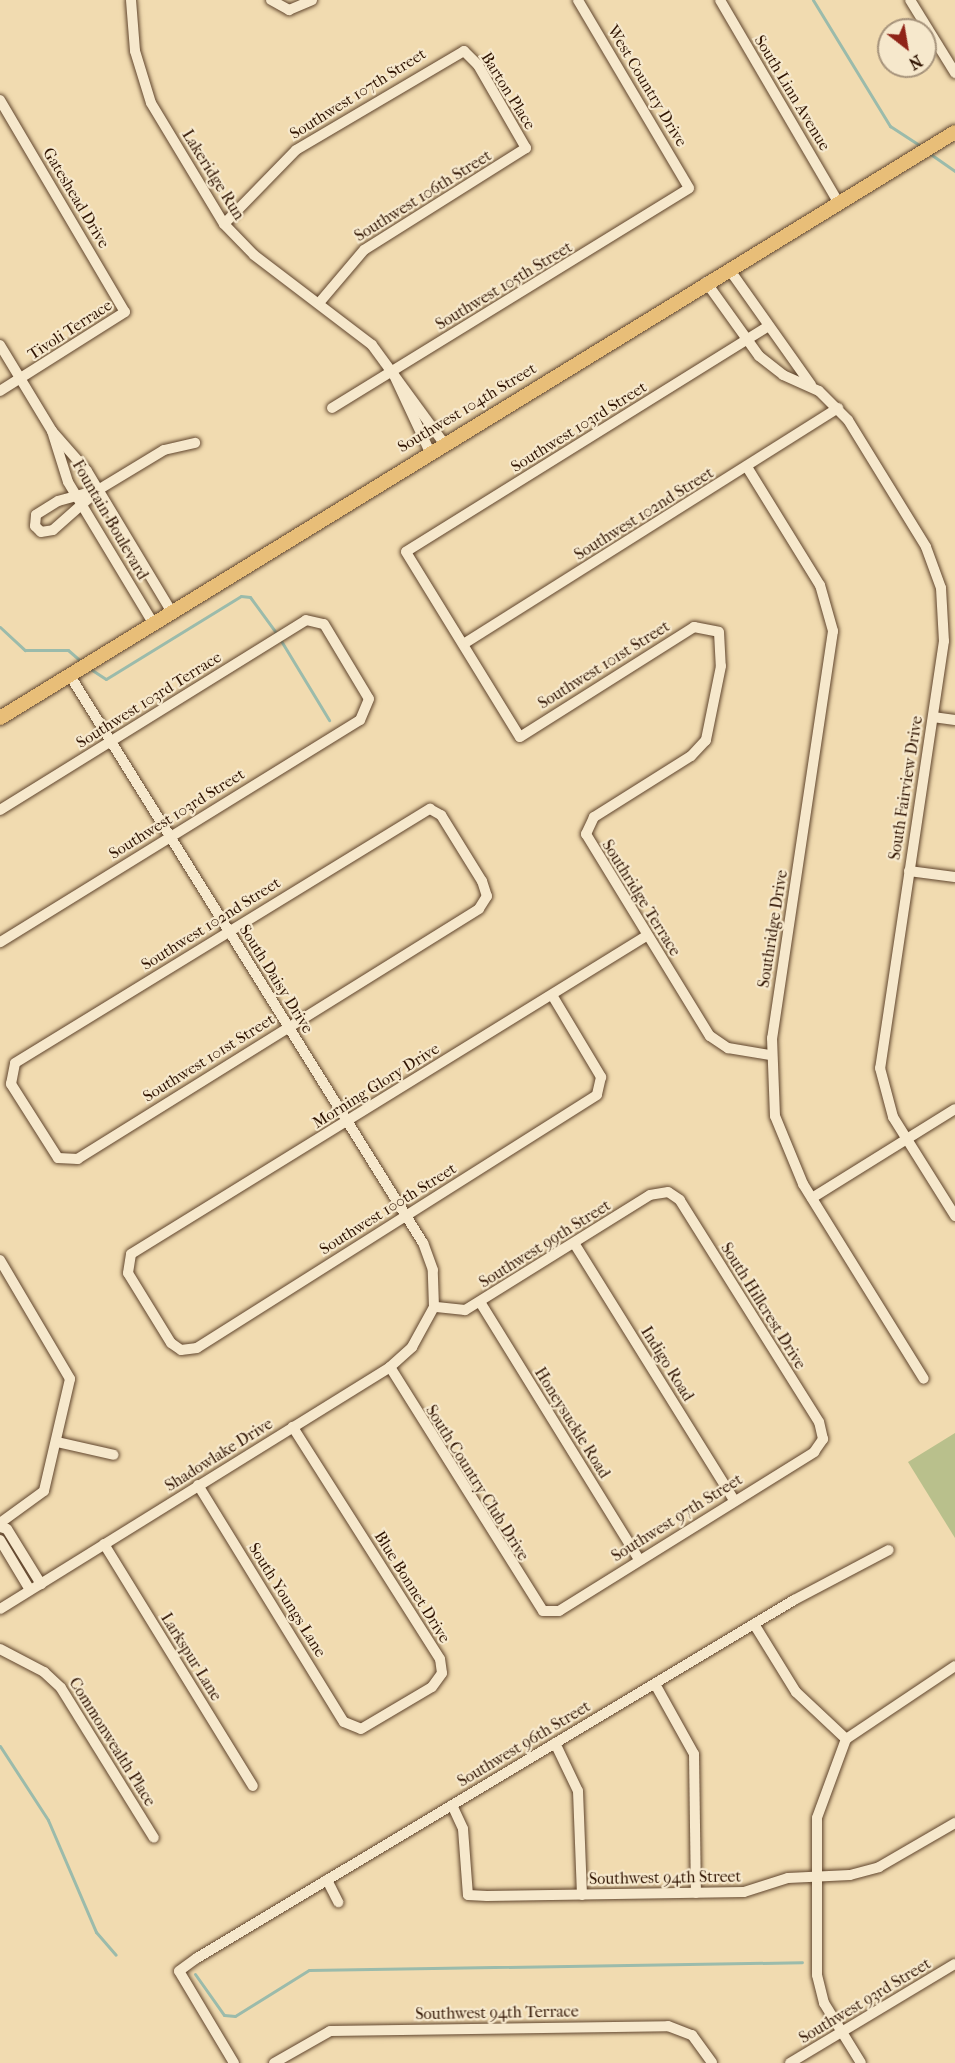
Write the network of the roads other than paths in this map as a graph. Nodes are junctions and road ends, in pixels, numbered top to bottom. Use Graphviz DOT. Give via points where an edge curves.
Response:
graph roads {
  1 [pos="131,0"];
  2 [pos="271,0"];
  3 [pos="312,0"];
  4 [pos="578,0"];
  5 [pos="720,0"];
  6 [pos="910,0"];
  7 [pos="464,51"];
  8 [pos="955,73"];
  9 [pos="0,100"];
  10 [pos="955,132"];
  11 [pos="526,148"];
  12 [pos="689,188"];
  13 [pos="838,202"];
  14 [pos="224,224"];
  15 [pos="729,269"];
  16 [pos="706,282"];
  17 [pos="319,303"];
  18 [pos="125,312"];
  19 [pos="767,327"];
  20 [pos="745,340"];
  21 [pos="0,345"];
  22 [pos="392,371"];
  23 [pos="20,379"];
  24 [pos="811,385"];
  25 [pos="0,391"];
  26 [pos="332,408"];
  27 [pos="838,408"];
  28 [pos="52,431"];
  29 [pos="443,442"];
  30 [pos="195,443"];
  31 [pos="429,450"];
  32 [pos="747,467"];
  33 [pos="98,490"];
  34 [pos="75,495"];
  35 [pos="83,507"];
  36 [pos="170,609"];
  37 [pos="152,621"];
  38 [pos="707,626"];
  39 [pos="465,643"];
  40 [pos="74,670"];
  41 [pos="368,711"];
  42 [pos="933,717"];
  43 [pos="0,718"];
  44 [pos="955,720"];
  45 [pos="111,741"];
  46 [pos="0,810"];
  47 [pos="433,810"];
  48 [pos="169,837"];
  49 [pos="909,871"];
  50 [pos="955,877"];
  51 [pos="228,931"];
  52 [pos="646,936"];
  53 [pos="0,942"];
  54 [pos="552,995"];
  55 [pos="288,1026"];
  56 [pos="770,1055"];
  57 [pos="955,1109"];
  58 [pos="347,1121"];
  59 [pos="907,1138"];
  60 [pos="63,1161"];
  61 [pos="668,1192"];
  62 [pos="812,1198"];
  63 [pos="406,1216"];
  64 [pos="955,1216"];
  65 [pos="574,1243"];
  66 [pos="0,1260"];
  67 [pos="480,1302"];
  68 [pos="434,1307"];
  69 [pos="185,1351"];
  70 [pos="390,1367"];
  71 [pos="924,1379"];
  72 [pos="293,1427"];
  73 [pos="822,1441"];
  74 [pos="57,1442"];
  75 [pos="114,1455"];
  76 [pos="198,1485"];
  77 [pos="734,1500"];
  78 [pos="0,1525"];
  79 [pos="0,1540"];
  80 [pos="104,1544"];
  81 [pos="889,1550"];
  82 [pos="639,1559"];
  83 [pos="41,1584"];
  84 [pos="30,1590"];
  85 [pos="0,1609"];
  86 [pos="543,1611"];
  87 [pos="754,1624"];
  88 [pos="2,1647"];
  89 [pos="955,1666"];
  90 [pos="655,1683"];
  91 [pos="352,1728"];
  92 [pos="846,1739"];
  93 [pos="555,1743"];
  94 [pos="253,1786"];
  95 [pos="452,1804"];
  96 [pos="955,1823"];
  97 [pos="154,1838"];
  98 [pos="815,1877"];
  99 [pos="327,1880"];
  100 [pos="696,1893"];
  101 [pos="582,1895"];
  102 [pos="338,1902"];
  103 [pos="955,1964"];
  104 [pos="842,2032"];
  105 [pos="234,2063"];
  106 [pos="273,2063"];
  107 [pos="712,2063"];
  108 [pos="790,2063"];
  109 [pos="861,2063"];
  1 -- 14 [label="street, Lakeridge Run" via="135,51 151,103"];
  2 -- 3 [label="street" via="289,10"];
  4 -- 12 [label="street, West Country Drive"];
  5 -- 13 [label="street, South Linn Avenue"];
  6 -- 8 [label="street"];
  7 -- 11 [label="street, Barton Place" via="478,65"];
  7 -- 14 [label="street, Southwest 107th Street" via="296,150"];
  9 -- 18 [label="street, Gateshead Drive"];
  10 -- 13 [label="main road, Southwest 104th Street"];
  11 -- 17 [label="street, Southwest 106th Street" via="364,250"];
  12 -- 22 [label="street, Southwest 105th Street"];
  13 -- 15 [label="main road, Southwest 104th Street"];
  14 -- 17 [label="street, Lakeridge Run" via="254,255"];
  15 -- 16 [label="main road, Southwest 104th Street"];
  15 -- 19 [label="street, South Fairview Drive"];
  16 -- 20 [label="street, South Fairview Drive"];
  16 -- 29 [label="main road, Southwest 104th Street"];
  17 -- 22 [label="street, Lakeridge Run" via="372,345"];
  18 -- 23 [label="street, Tivoli Terrace"];
  19 -- 20 [label="street, Southwest 103rd Street"];
  19 -- 24 [label="street, South Fairview Drive"];
  20 -- 24 [label="street, South Fairview Drive" via="783,375"];
  20 -- 39 [label="street, Southwest 103rd Street" via="406,552"];
  21 -- 23 [label="street, Fountain Boulevard"];
  22 -- 26 [label="street, Southwest 105th Street"];
  22 -- 29 [label="street, Lakeridge Run"];
  22 -- 31 [label="street, Lakeridge Run"];
  23 -- 25 [label="street, Tivoli Terrace"];
  23 -- 28 [label="street, Fountain Boulevard"];
  24 -- 27 [label="street, South Fairview Drive"];
  27 -- 32 [label="street, Southwest 102nd Street"];
  27 -- 42 [label="street, South Fairview Drive" via="935,568 945,628"];
  28 -- 33 [label="street, Fountain Boulevard"];
  28 -- 34 [label="street, Fountain Boulevard"];
  29 -- 31 [label="main road, Southwest 104th Street"];
  30 -- 33 [label="street" via="164,450"];
  31 -- 36 [label="main road, Southwest 104th Street"];
  32 -- 39 [label="street, Southwest 102nd Street"];
  32 -- 56 [label="street, Southridge Drive" via="820,585 833,631"];
  33 -- 34 [label="street"];
  33 -- 35 [label="street"];
  33 -- 36 [label="street, Fountain Boulevard"];
  34 -- 35 [label="street, Fountain Boulevard"];
  34 -- 35 [label="street" via="41,511 34,526 48,532"];
  35 -- 37 [label="street, Fountain Boulevard"];
  36 -- 37 [label="main road, Southwest 104th Street"];
  37 -- 40 [label="main road, Southwest 104th Street"];
  38 -- 39 [label="street, Southwest 101st Street" via="694,627 520,736"];
  38 -- 52 [label="street, Southridge Terrace" via="719,632 722,650 706,740 594,817 586,830"];
  40 -- 43 [label="main road, Southwest 104th Street"];
  40 -- 45 [label="street, South Daisy Drive"];
  41 -- 45 [label="street, Southwest 103rd Terrace" via="367,694 324,624 314,620 284,634"];
  41 -- 48 [label="street, Southwest 103rd Street"];
  42 -- 44 [label="street"];
  42 -- 49 [label="street, South Fairview Drive"];
  45 -- 46 [label="street, Southwest 103rd Terrace"];
  45 -- 48 [label="street, South Daisy Drive"];
  47 -- 51 [label="street, Southwest 102nd Street" via="415,813"];
  47 -- 55 [label="street, Southwest 101st Street" via="446,821 487,896 475,912"];
  48 -- 51 [label="street, South Daisy Drive"];
  48 -- 53 [label="street, Southwest 103rd Street"];
  49 -- 50 [label="street"];
  49 -- 59 [label="street, South Fairview Drive" via="879,1068 884,1095"];
  51 -- 55 [label="street, South Daisy Drive"];
  51 -- 60 [label="street, Southwest 102nd Street" via="20,1060 9,1072 11,1084"];
  52 -- 54 [label="street, Morning Glory Drive"];
  52 -- 56 [label="street, Southridge Terrace" via="716,1042"];
  54 -- 58 [label="street, Morning Glory Drive"];
  54 -- 63 [label="street, Southwest 100th Street" via="602,1086 597,1095"];
  55 -- 58 [label="street, South Daisy Drive"];
  55 -- 60 [label="street, Southwest 101st Street" via="78,1159"];
  56 -- 62 [label="street, Southridge Drive" via="780,1133"];
  57 -- 59 [label="street"];
  58 -- 63 [label="street, South Daisy Drive"];
  58 -- 69 [label="street, Morning Glory Drive" via="136,1251 127,1265 171,1343"];
  59 -- 62 [label="street"];
  59 -- 64 [label="street, South Fairview Drive"];
  61 -- 65 [label="street, Southwest 99th Street" via="650,1195"];
  61 -- 73 [label="street, South Hillcrest Drive" via="680,1200 819,1422"];
  62 -- 71 [label="street, Southridge Drive"];
  63 -- 68 [label="street, South Daisy Drive" via="431,1262"];
  63 -- 69 [label="street, Southwest 100th Street"];
  65 -- 67 [label="street, Southwest 99th Street"];
  65 -- 77 [label="street, Indigo Road"];
  66 -- 74 [label="street" via="69,1374"];
  67 -- 68 [label="street, Southwest 99th Street" via="460,1311"];
  67 -- 82 [label="street, Honeysuckle Road"];
  68 -- 70 [label="street, Shadowlake Drive" via="412,1347"];
  70 -- 72 [label="street, Shadowlake Drive"];
  70 -- 86 [label="street, South Country Club Drive"];
  72 -- 76 [label="street, Shadowlake Drive"];
  72 -- 91 [label="street, Blue Bonnet Drive" via="442,1664 441,1678 432,1687 366,1727"];
  73 -- 77 [label="street, Southwest 97th Street" via="814,1452"];
  74 -- 75 [label="street"];
  74 -- 78 [label="street" via="44,1491"];
  76 -- 80 [label="street, Shadowlake Drive"];
  76 -- 91 [label="street, South Youngs Lane"];
  77 -- 82 [label="street, Southwest 97th Street"];
  78 -- 83 [label="street"];
  79 -- 84 [label="street"];
  80 -- 83 [label="street, Shadowlake Drive"];
  80 -- 94 [label="street, Larkspur Lane"];
  81 -- 87 [label="street, Southwest 96th Street"];
  82 -- 86 [label="street, Southwest 97th Street" via="559,1611"];
  83 -- 84 [label="street, Shadowlake Drive"];
  84 -- 85 [label="street, Shadowlake Drive"];
  87 -- 90 [label="street, Southwest 96th Street"];
  87 -- 92 [label="street" via="796,1692"];
  88 -- 97 [label="street, Commonwealth Place" via="44,1672 61,1688"];
  89 -- 92 [label="street"];
  90 -- 93 [label="street, Southwest 96th Street"];
  90 -- 100 [label="street" via="694,1754"];
  92 -- 98 [label="street" via="818,1818"];
  93 -- 95 [label="street, Southwest 96th Street"];
  93 -- 101 [label="street" via="578,1791"];
  95 -- 99 [label="street, Southwest 96th Street"];
  95 -- 101 [label="street, Southwest 94th Street" via="463,1829 468,1895"];
  96 -- 98 [label="street, Southwest 94th Street" via="879,1868"];
  98 -- 100 [label="street, Southwest 94th Street" via="788,1878 744,1892"];
  98 -- 104 [label="street" via="819,1987"];
  99 -- 102 [label="street"];
  99 -- 105 [label="street, Southwest 96th Street" via="179,1971"];
  100 -- 101 [label="street, Southwest 94th Street"];
  103 -- 104 [label="street, Southwest 93rd Street"];
  104 -- 108 [label="street, Southwest 93rd Street"];
  104 -- 109 [label="street"];
  106 -- 107 [label="street, Southwest 94th Terrace" via="330,2031 668,2026 692,2036"];
}
